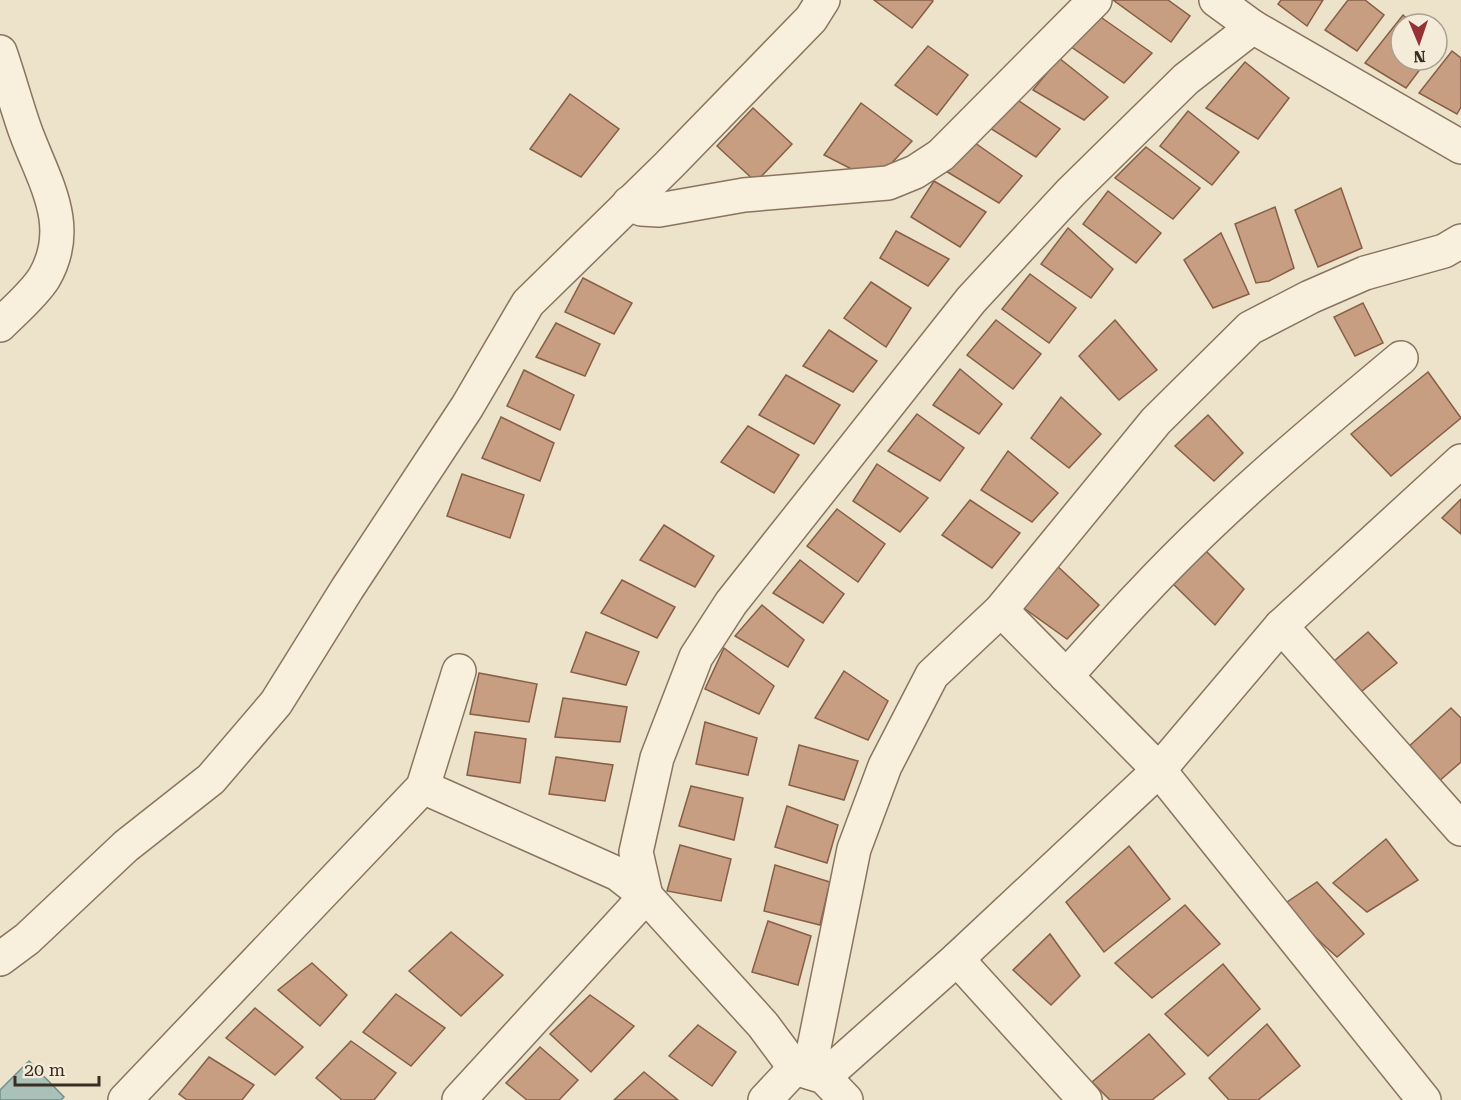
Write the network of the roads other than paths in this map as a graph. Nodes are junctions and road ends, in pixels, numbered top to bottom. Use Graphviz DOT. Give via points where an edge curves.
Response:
graph roads {
  1 [pos="823,0"];
  2 [pos="1095,0"];
  3 [pos="1216,0"];
  4 [pos="1253,27"];
  5 [pos="0,52"];
  6 [pos="1461,147"];
  7 [pos="630,203"];
  8 [pos="1461,241"];
  9 [pos="0,326"];
  10 [pos="1401,358"];
  11 [pos="1461,461"];
  12 [pos="1001,610"];
  13 [pos="1281,626"];
  14 [pos="459,671"];
  15 [pos="1066,676"];
  16 [pos="1159,770"];
  17 [pos="423,787"];
  18 [pos="1456,813"];
  19 [pos="646,896"];
  20 [pos="0,959"];
  21 [pos="957,959"];
  22 [pos="809,1072"];
  23 [pos="125,1100"];
  24 [pos="459,1100"];
  25 [pos="765,1100"];
  26 [pos="846,1100"];
  27 [pos="1085,1100"];
  28 [pos="1424,1100"];
  1 -- 7 [label="street" via="811,19"];
  2 -- 7 [label="street" via="940,155 915,172 888,183 744,195 659,210 641,209"];
  3 -- 4 [label="street"];
  4 -- 6 [label="street"];
  4 -- 19 [label="street" via="1186,79 1071,192 971,300 731,603 696,657 657,758 636,852"];
  5 -- 9 [label="street" via="53,201 57,232 43,280"];
  7 -- 20 [label="street" via="528,303 467,407 276,703 212,779 126,846 27,939"];
  8 -- 12 [label="street" via="1444,251 1365,273 1250,328 1156,421"];
  10 -- 15 [label="street" via="1262,477 1141,594"];
  11 -- 13 [label="street"];
  12 -- 15 [label="street"];
  12 -- 22 [label="street" via="932,675 885,766 854,849"];
  13 -- 16 [label="street"];
  13 -- 18 [label="street"];
  14 -- 17 [label="street"];
  15 -- 16 [label="street"];
  16 -- 21 [label="street"];
  16 -- 28 [label="street"];
  17 -- 19 [label="street" via="618,874"];
  17 -- 23 [label="street"];
  19 -- 22 [label="street"];
  19 -- 24 [label="street"];
  21 -- 22 [label="street"];
  21 -- 27 [label="street"];
  22 -- 25 [label="street"];
  22 -- 26 [label="street"];
}
